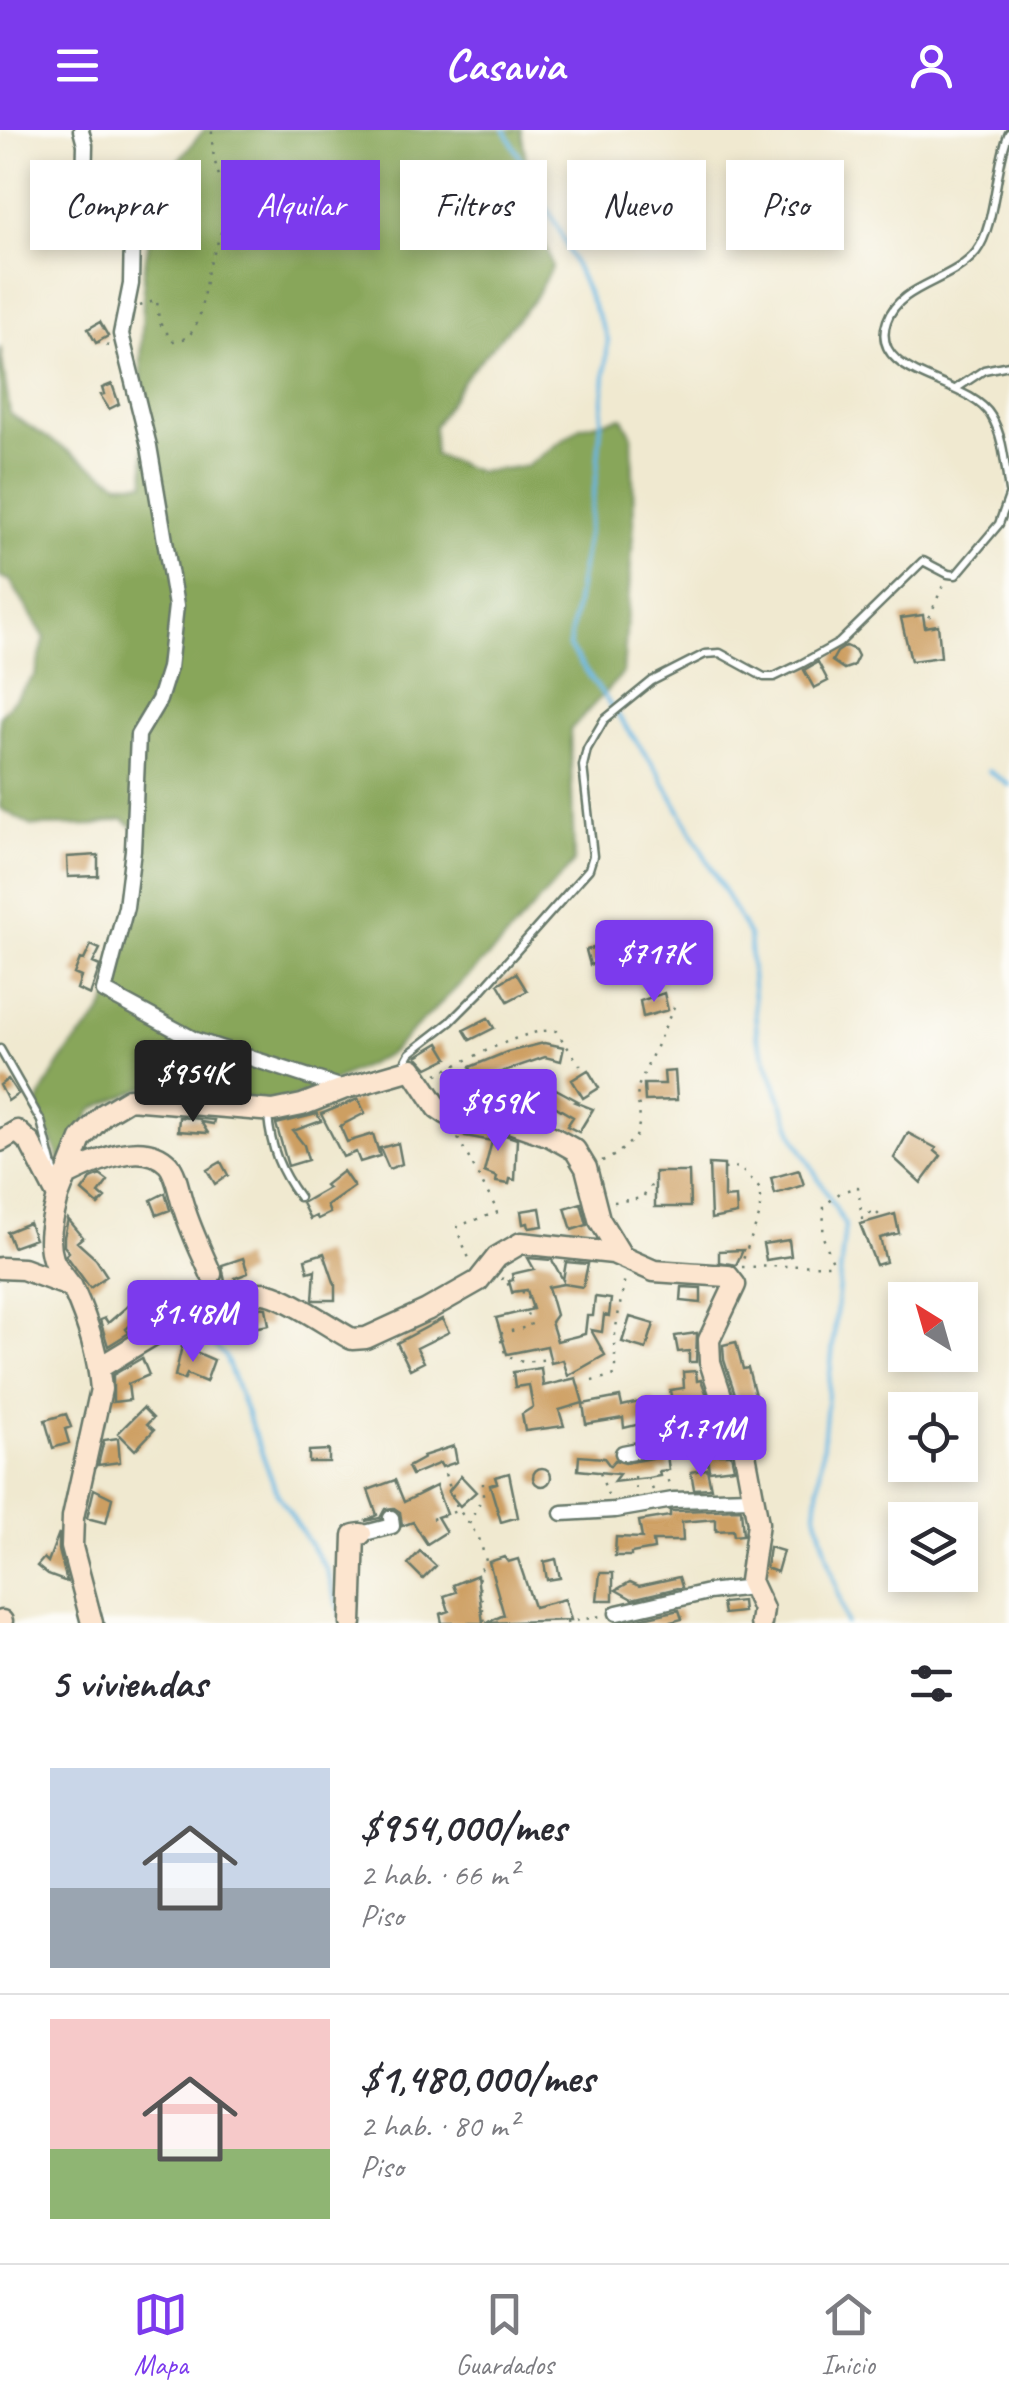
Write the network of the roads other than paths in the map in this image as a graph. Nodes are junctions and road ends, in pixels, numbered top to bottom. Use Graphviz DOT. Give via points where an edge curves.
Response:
graph roads {
  1 [pos="81,130"];
  2 [pos="1009,133"];
  3 [pos="1009,364"];
  4 [pos="956,388"];
  5 [pos="1009,493"];
  6 [pos="0,1049"];
  7 [pos="402,1070"];
  8 [pos="343,1088"];
  9 [pos="267,1110"];
  10 [pos="0,1140"];
  11 [pos="61,1188"];
  12 [pos="299,1197"];
  13 [pos="625,1258"];
  14 [pos="0,1268"];
  15 [pos="210,1274"];
  16 [pos="72,1287"];
  17 [pos="99,1368"];
  18 [pos="742,1442"];
  19 [pos="622,1453"];
  20 [pos="753,1498"];
  21 [pos="562,1513"];
  22 [pos="392,1518"];
  23 [pos="361,1534"];
  24 [pos="752,1587"];
  25 [pos="616,1612"];
  26 [pos="92,1623"];
  27 [pos="350,1623"];
  28 [pos="761,1623"];
  1 -- 8 [label="street" via="84,186 132,236 121,334 149,446 176,606 169,668 138,736 126,906 104,991 195,1040"];
  2 -- 4 [label="lane" via="978,249 902,298 885,325 894,360"];
  3 -- 4 [label="lane"];
  4 -- 5 [label="lane" via="992,416"];
  5 -- 7 [label="lane" via="1000,524 964,568 948,574 923,561 838,643 774,677 720,653 705,654 652,682 604,720 584,766 589,869 480,992 410,1053"];
  6 -- 11 [label="lane" via="41,1121"];
  7 -- 8 [label="street"];
  7 -- 13 [label="street" via="412,1070 446,1114 486,1114 575,1150 592,1203"];
  8 -- 9 [label="street"];
  9 -- 11 [label="street" via="129,1099 81,1139"];
  9 -- 12 [label="lane" via="281,1173"];
  10 -- 11 [label="street" via="17,1132"];
  11 -- 15 [label="street" via="117,1156 155,1155 171,1166"];
  11 -- 16 [label="street" via="50,1227 53,1259"];
  13 -- 17 [label="street" via="522,1243 498,1257 478,1281 366,1338 352,1339 270,1294 250,1294 188,1313"];
  13 -- 18 [label="street" via="654,1271 732,1280 709,1340 710,1362"];
  14 -- 16 [label="street"];
  16 -- 17 [label="street"];
  17 -- 26 [label="street" via="72,1547"];
  18 -- 19 [label="street"];
  18 -- 20 [label="street"];
  20 -- 21 [label="street"];
  20 -- 24 [label="street" via="759,1535"];
  22 -- 23 [label="street" via="392,1526"];
  23 -- 27 [label="street" via="354,1535 351,1555"];
  24 -- 25 [label="street"];
  24 -- 28 [label="street" via="763,1609"];
}
